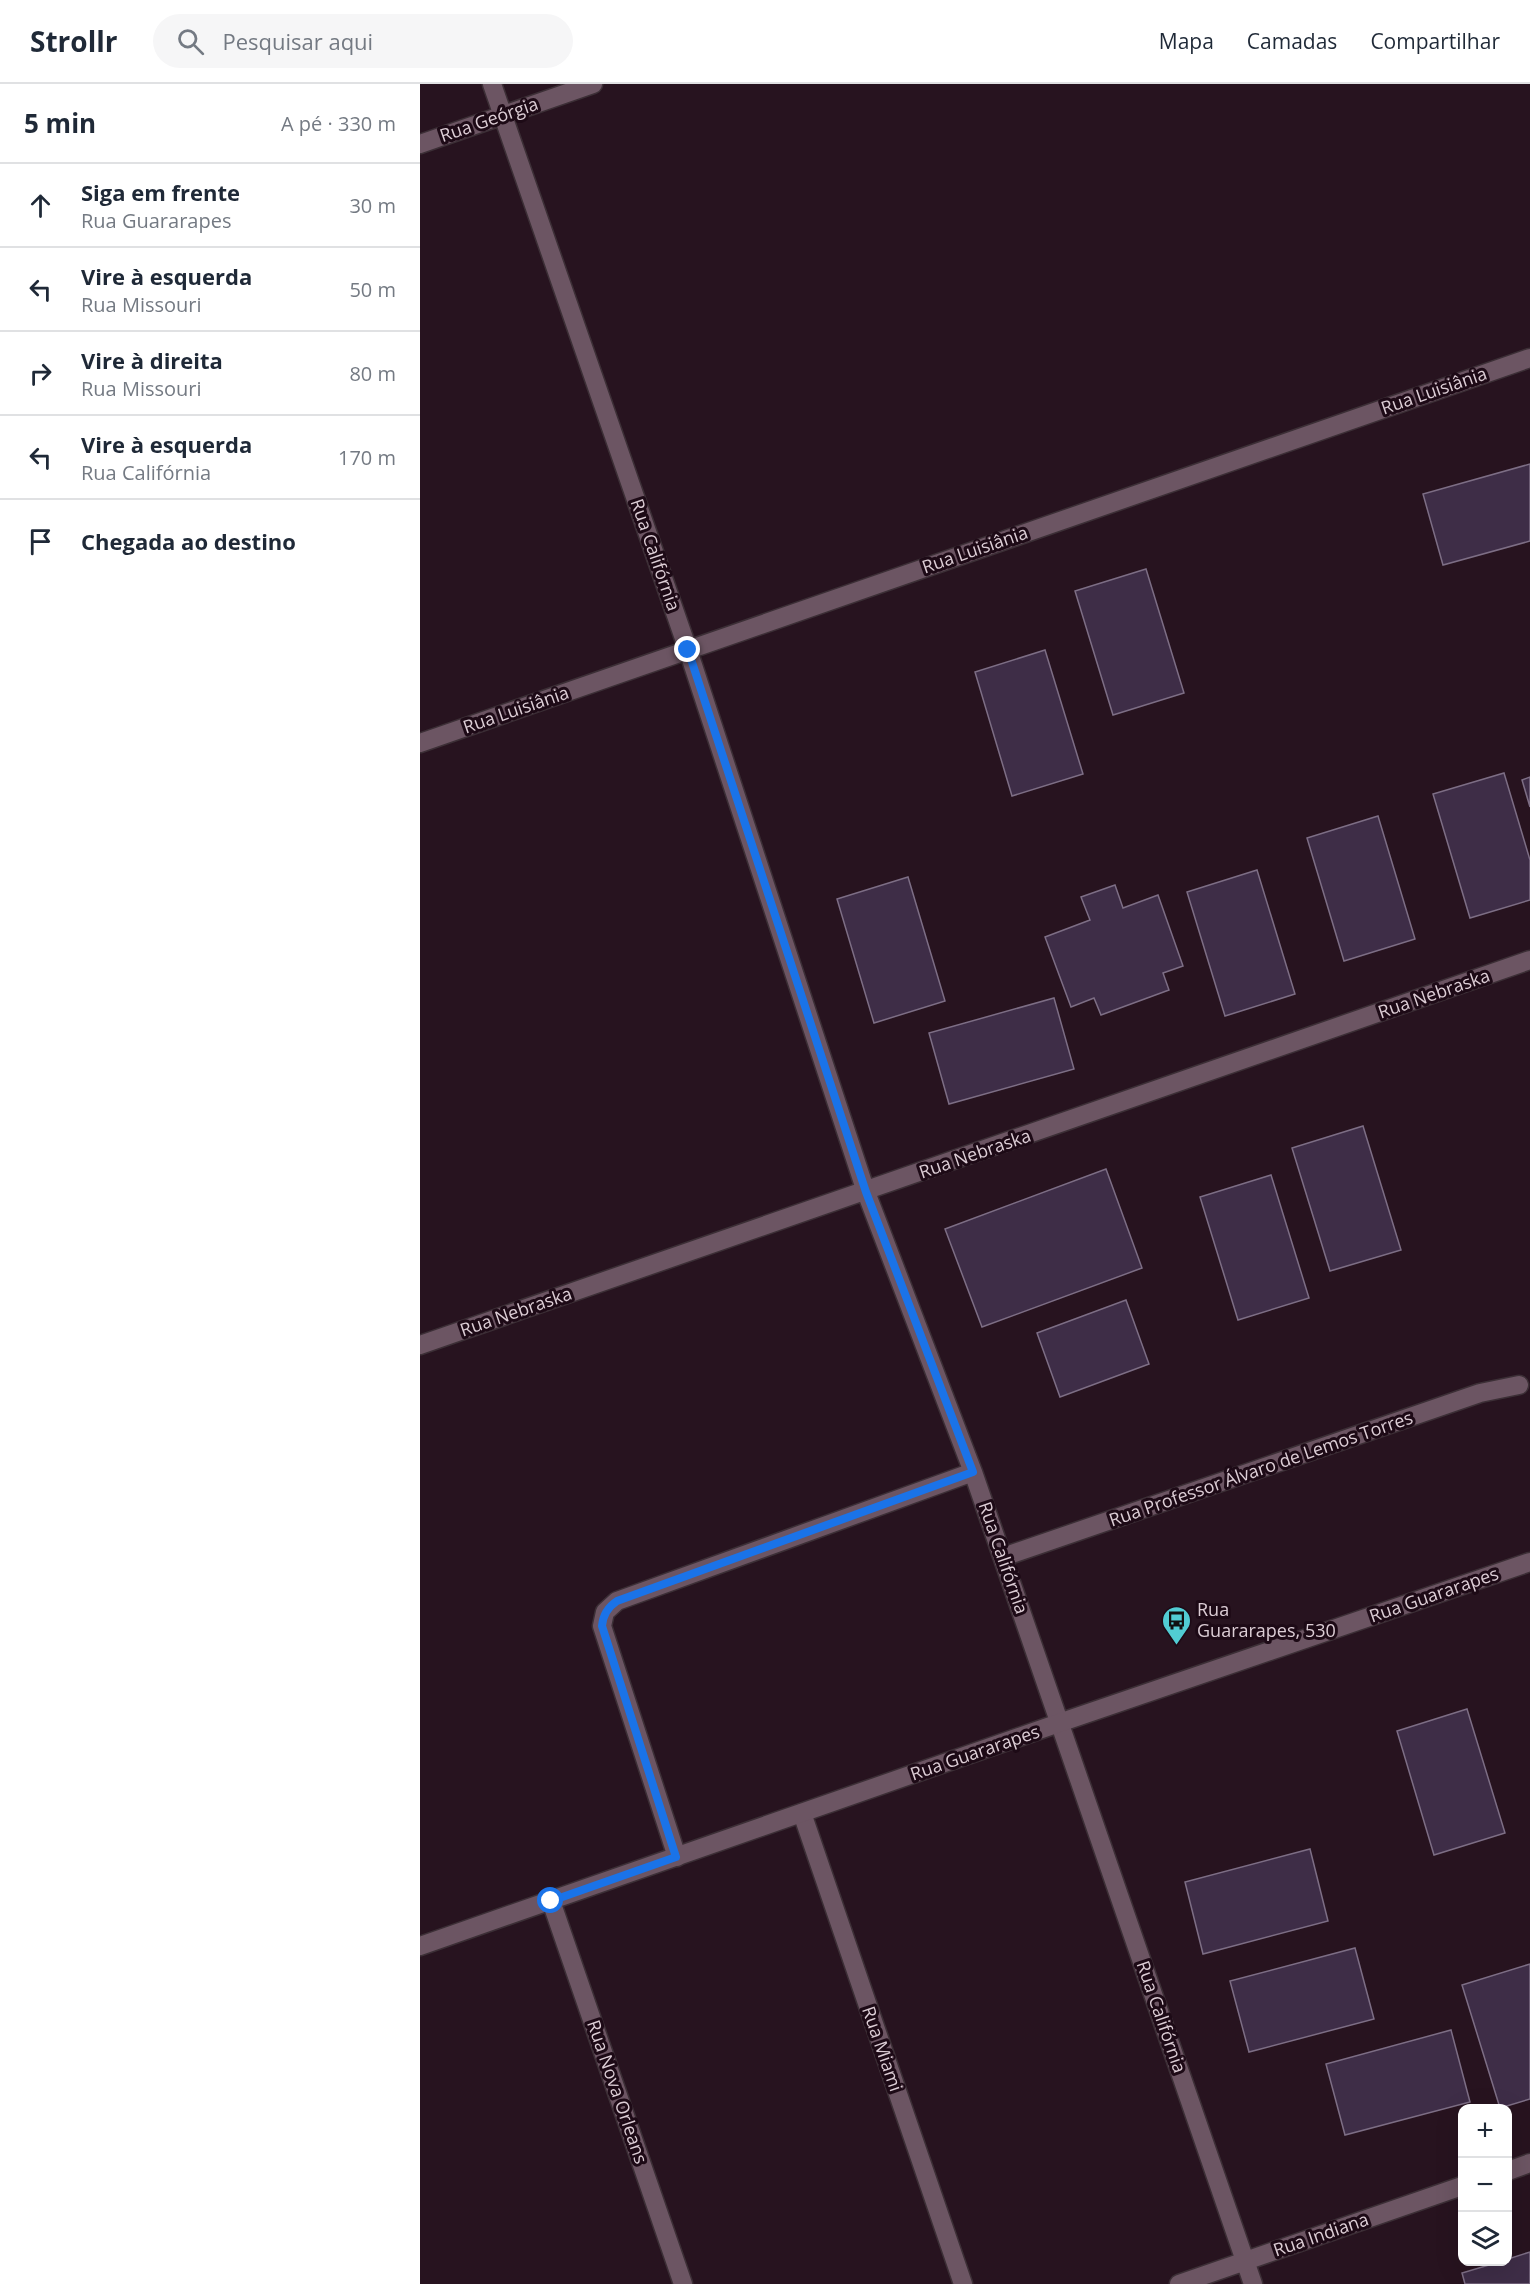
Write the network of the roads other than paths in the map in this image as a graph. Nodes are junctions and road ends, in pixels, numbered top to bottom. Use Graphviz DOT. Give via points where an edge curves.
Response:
graph roads {
  1 [pos="492,84"];
  2 [pos="592,84"];
  3 [pos="503,115"];
  4 [pos="420,144"];
  5 [pos="1530,358"];
  6 [pos="688,650"];
  7 [pos="420,743"];
  8 [pos="1530,960"];
  9 [pos="866,1192"];
  10 [pos="420,1346"];
  11 [pos="1519,1385"];
  12 [pos="973,1472"];
  13 [pos="1003,1557"];
  14 [pos="1530,1562"];
  15 [pos="1059,1723"];
  16 [pos="802,1813"];
  17 [pos="676,1857"];
  18 [pos="551,1901"];
  19 [pos="420,1946"];
  20 [pos="1530,2163"];
  21 [pos="1512,2170"];
  22 [pos="1458,2187"];
  23 [pos="1245,2261"];
  24 [pos="683,2284"];
  25 [pos="963,2284"];
  26 [pos="1179,2284"];
  27 [pos="1253,2284"];
  1 -- 3 [label="street, Rua Califórnia"];
  2 -- 3 [label="street, Rua Geórgia"];
  3 -- 4 [label="street, Rua Geórgia"];
  3 -- 6 [label="street, Rua Califórnia"];
  5 -- 6 [label="street, Rua Luisiânia"];
  6 -- 7 [label="street, Rua Luisiânia"];
  6 -- 9 [label="street, Rua Califórnia"];
  8 -- 9 [label="street, Rua Nebraska"];
  9 -- 10 [label="street, Rua Nebraska"];
  9 -- 12 [label="street, Rua Califórnia"];
  11 -- 13 [label="street, Rua Professor Álvaro de Lemos Torres" via="1480,1393"];
  12 -- 13 [label="street, Rua Califórnia"];
  12 -- 17 [label="street" via="617,1601 605,1612 602,1626"];
  13 -- 15 [label="street, Rua Califórnia"];
  14 -- 15 [label="street, Rua Guararapes"];
  15 -- 16 [label="street, Rua Guararapes"];
  15 -- 23 [label="street, Rua Califórnia"];
  16 -- 17 [label="street, Rua Guararapes"];
  16 -- 25 [label="street, Rua Miami"];
  17 -- 18 [label="street, Rua Guararapes"];
  18 -- 19 [label="street, Rua Guararapes"];
  18 -- 24 [label="street, Rua Nova Orleans"];
  20 -- 21 [label="street"];
  22 -- 23 [label="street, Rua Indiana"];
  23 -- 26 [label="street, Rua Indiana"];
  23 -- 27 [label="street, Rua Califórnia"];
}
